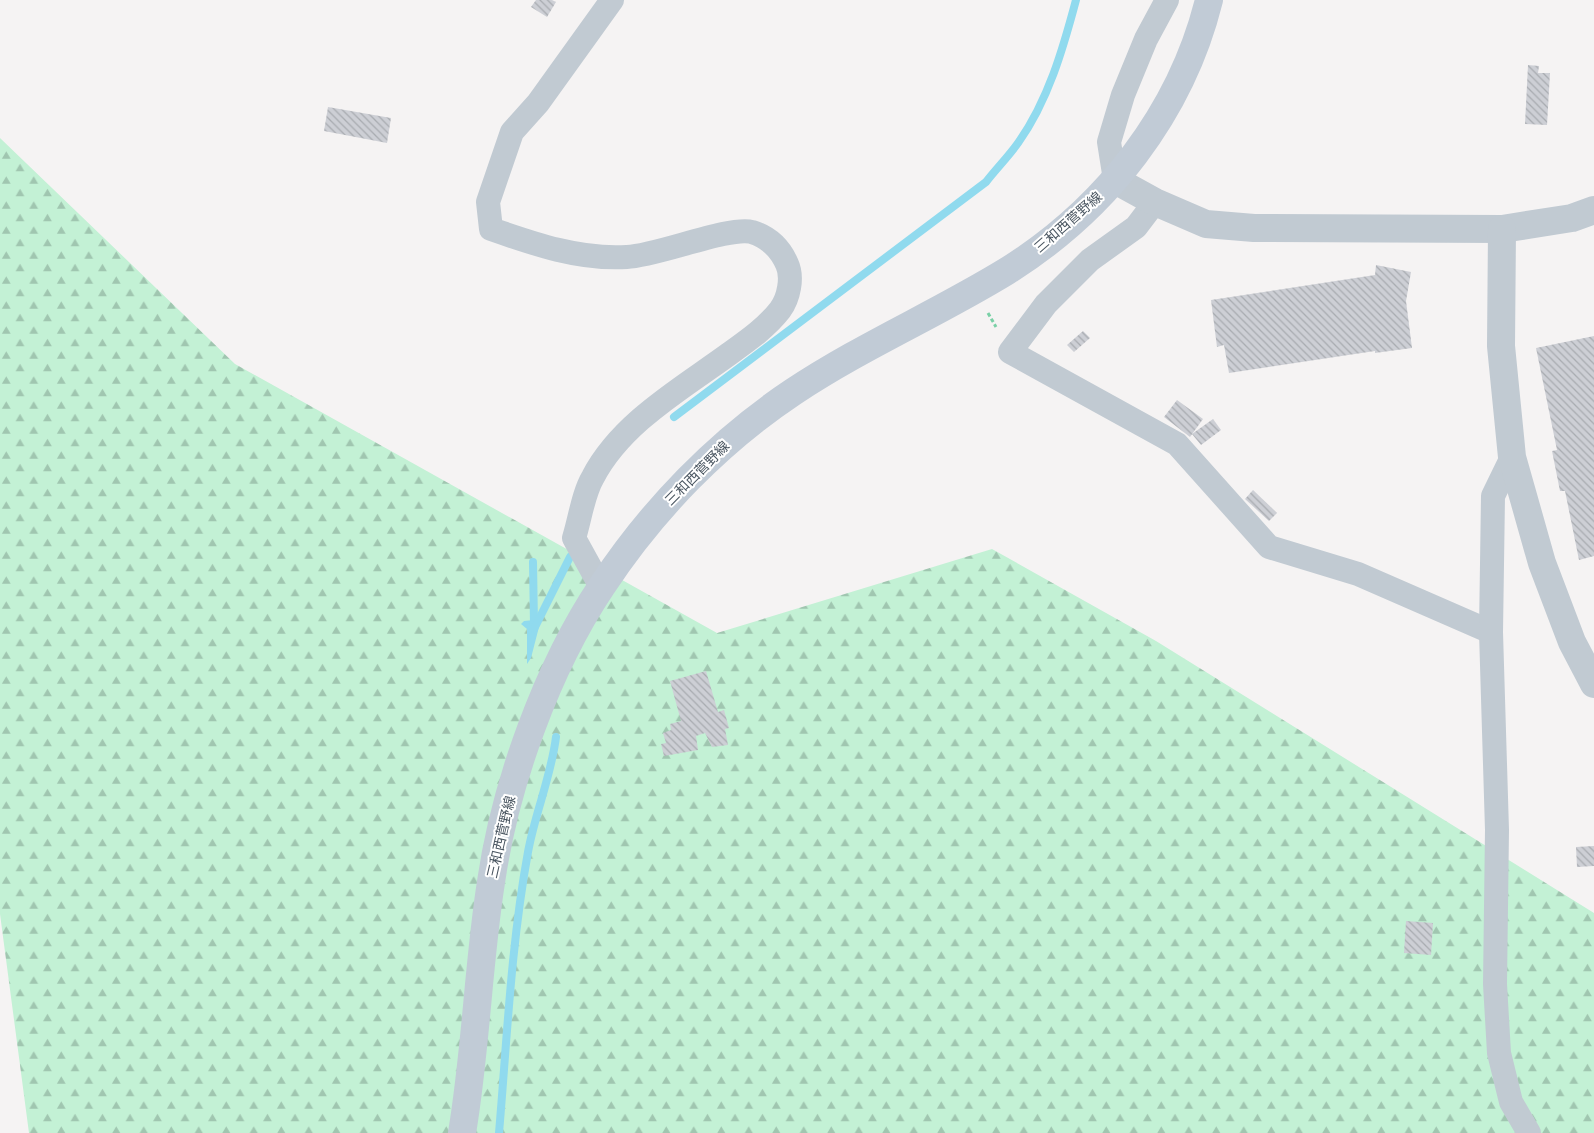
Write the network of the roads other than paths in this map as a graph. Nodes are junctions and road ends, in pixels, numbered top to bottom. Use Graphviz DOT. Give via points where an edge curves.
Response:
graph roads {
  1 [pos="612,0"];
  2 [pos="1167,0"];
  3 [pos="1209,0"];
  4 [pos="1116,180"];
  5 [pos="1155,202"];
  6 [pos="1594,210"];
  7 [pos="1502,229"];
  8 [pos="1512,457"];
  9 [pos="601,587"];
  10 [pos="1491,632"];
  11 [pos="1594,684"];
  12 [pos="462,1133"];
  13 [pos="1529,1133"];
  1 -- 9 [label="street" via="538,103 512,132 488,202 491,229 543,247 627,258 726,234 750,232 769,240 782,252 790,270 789,288 781,308 761,330 623,435 592,477 574,538"];
  2 -- 4 [label="street" via="1146,39 1123,95 1109,142"];
  3 -- 4 [label="main road, 三和西菅野線" via="1200,38 1180,85 1144,145"];
  4 -- 5 [label="street"];
  4 -- 9 [label="main road, 三和西菅野線" via="1048,243 1006,271 838,363 749,423 672,497"];
  5 -- 7 [label="street" via="1206,224 1254,228"];
  5 -- 10 [label="street" via="1136,227 1090,260 1046,304 1010,352 1177,444 1269,547 1358,574"];
  6 -- 7 [label="street" via="1572,218"];
  7 -- 8 [label="street" via="1501,346"];
  8 -- 10 [label="street" via="1492,496"];
  8 -- 11 [label="street" via="1542,563 1572,642"];
  9 -- 12 [label="main road, 三和西菅野線" via="546,693 516,768 491,879"];
  10 -- 13 [label="street" via="1497,830 1495,984 1499,1053 1511,1102"];
}
